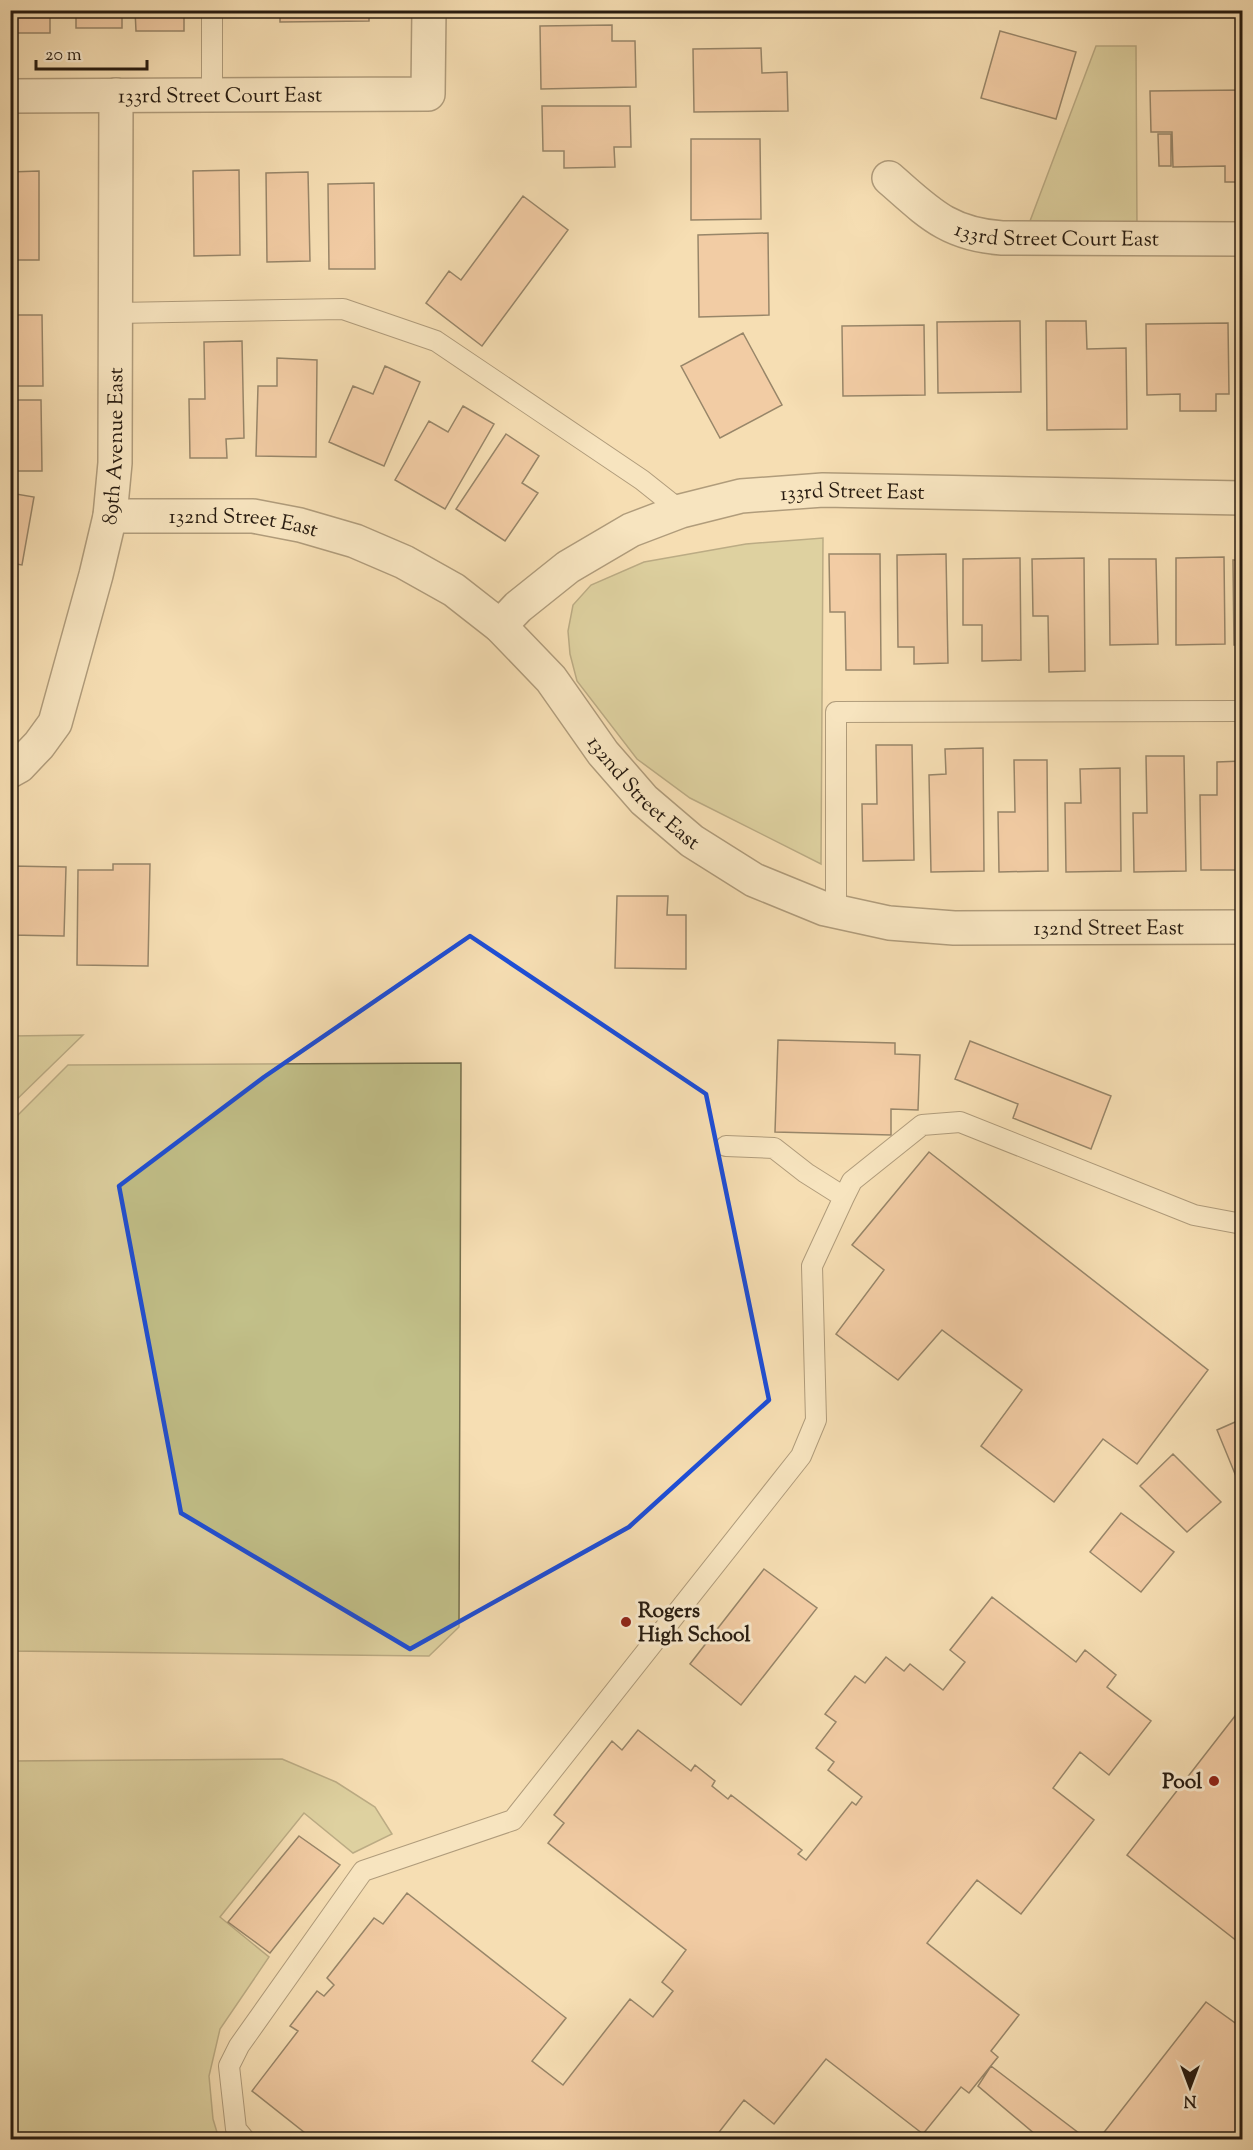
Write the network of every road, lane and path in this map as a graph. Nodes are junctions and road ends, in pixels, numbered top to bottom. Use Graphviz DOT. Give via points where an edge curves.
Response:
graph roads {
  1 [pos="212,10"];
  2 [pos="429,10"];
  3 [pos="116,95"];
  4 [pos="212,95"];
  5 [pos="10,96"];
  6 [pos="889,178"];
  7 [pos="1242,239"];
  8 [pos="116,313"];
  9 [pos="1242,498"];
  10 [pos="681,511"];
  11 [pos="110,516"];
  12 [pos="500,626"];
  13 [pos="1242,711"];
  14 [pos="10,771"];
  15 [pos="836,912"];
  16 [pos="1242,927"];
  17 [pos="726,1146"];
  18 [pos="844,1197"];
  19 [pos="1242,1224"];
  20 [pos="245,2139"];
  1 -- 4 [label="lane"];
  2 -- 4 [label="street, 133rd Street Court East" via="428,94"];
  3 -- 4 [label="street, 133rd Street Court East"];
  3 -- 5 [label="street, 133rd Street Court East"];
  3 -- 8 [label="street, 89th Avenue East"];
  6 -- 7 [label="street, 133rd Street Court East" via="940,220 974,235"];
  8 -- 10 [label="lane" via="343,309 436,340 642,480"];
  8 -- 11 [label="street, 89th Avenue East" via="115,463"];
  9 -- 10 [label="street, 133rd Street East" via="823,490 741,496"];
  10 -- 12 [label="street, 133rd Street East" via="631,530 568,567"];
  11 -- 12 [label="street, 132nd Street East" via="253,516 300,525 355,541 404,562 454,590"];
  11 -- 14 [label="street, 89th Avenue East" via="55,723 39,745"];
  12 -- 15 [label="street, 132nd Street East" via="551,679 603,753 644,800 692,841 754,880"];
  13 -- 15 [label="lane" via="836,712"];
  15 -- 16 [label="street, 132nd Street East" via="889,923 954,928"];
  17 -- 18 [label="lane" via="774,1148"];
  18 -- 19 [label="lane" via="852,1181 922,1125 960,1122 1194,1215"];
  18 -- 20 [label="lane" via="812,1266 816,1420 801,1456 513,1820 363,1871 239,2046 229,2066 236,2129"];
}
